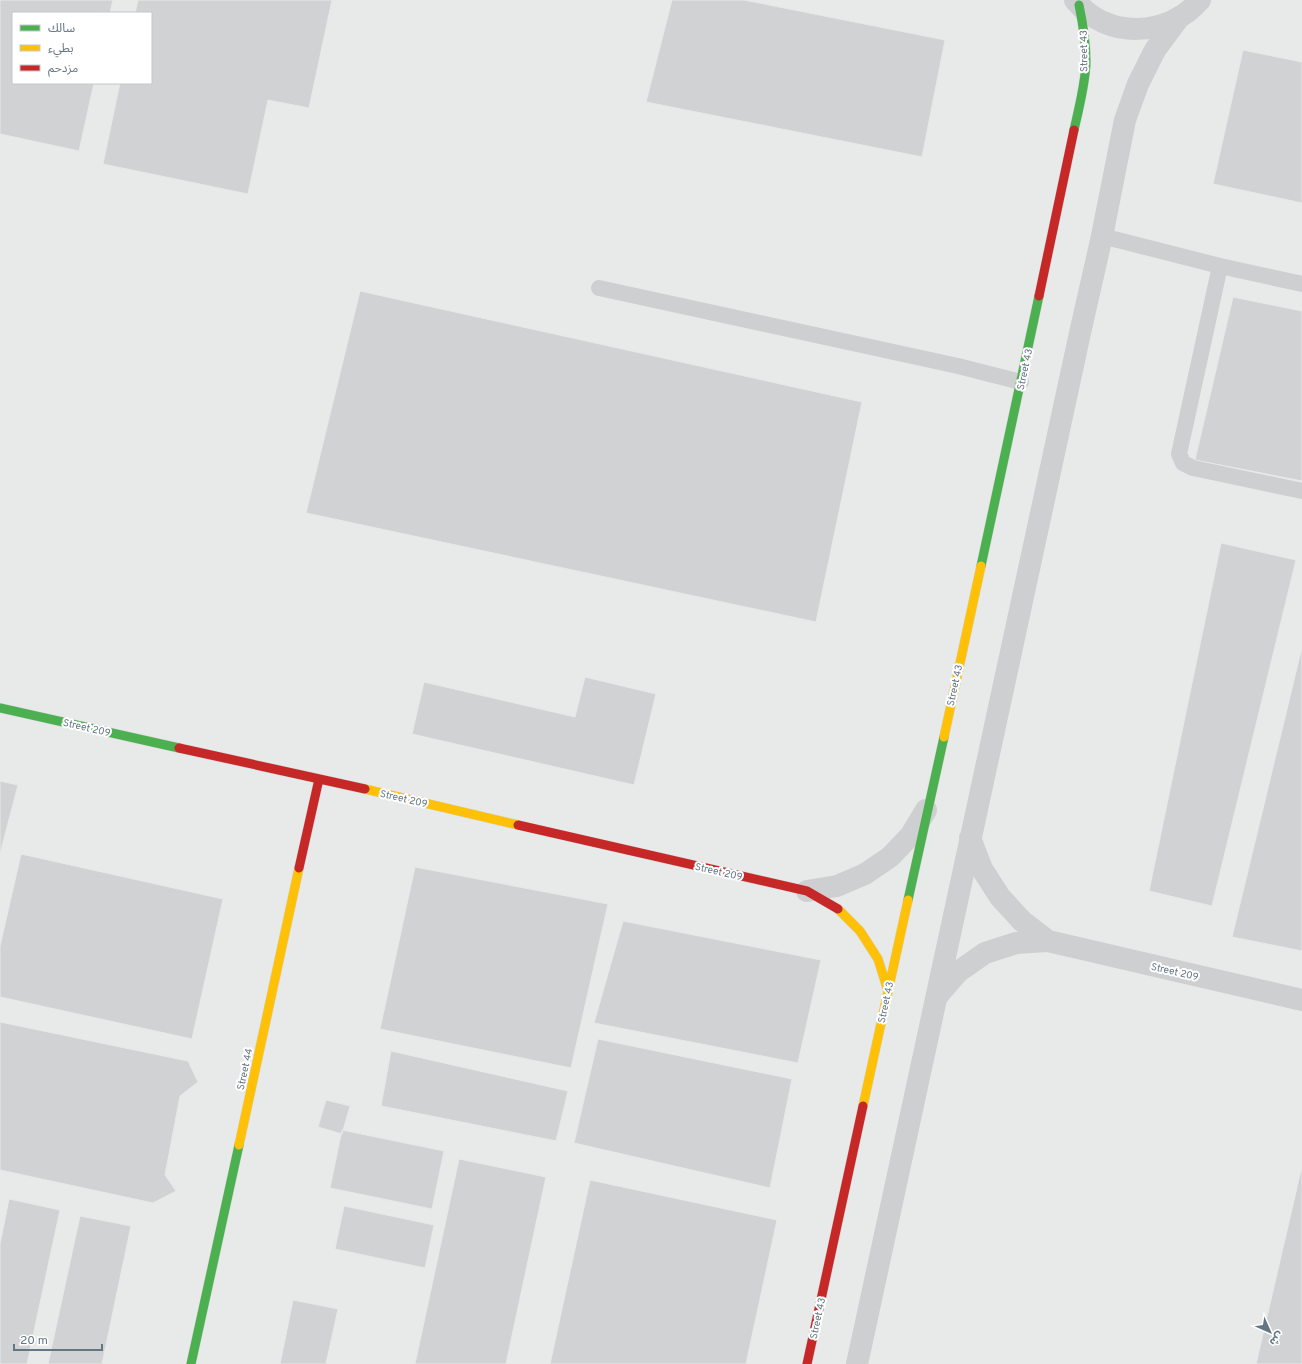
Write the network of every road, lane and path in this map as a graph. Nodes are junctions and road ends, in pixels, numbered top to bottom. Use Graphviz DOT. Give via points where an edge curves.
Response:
graph roads {
  1 [pos="1077,2"];
  2 [pos="1196,7"];
  3 [pos="1102,236"];
  4 [pos="1220,266"];
  5 [pos="1302,284"];
  6 [pos="599,288"];
  7 [pos="1021,382"];
  8 [pos="1302,490"];
  9 [pos="0,708"];
  10 [pos="318,779"];
  11 [pos="927,809"];
  12 [pos="970,838"];
  13 [pos="807,891"];
  14 [pos="1048,941"];
  15 [pos="888,991"];
  16 [pos="936,996"];
  17 [pos="1302,1000"];
  18 [pos="191,1364"];
  19 [pos="807,1364"];
  20 [pos="857,1364"];
  1 -- 2 [label="street" via="1093,16 1126,29 1155,27"];
  1 -- 7 [label="street, Street 43" via="1084,34 1086,64 1082,93"];
  2 -- 3 [label="street" via="1152,57 1138,84 1126,120"];
  3 -- 4 [label="lane"];
  3 -- 12 [label="street"];
  4 -- 5 [label="lane"];
  4 -- 8 [label="lane" via="1179,454 1183,463 1193,468"];
  6 -- 7 [label="lane"];
  7 -- 11 [label="street, Street 43"];
  9 -- 10 [label="street, Street 209"];
  10 -- 13 [label="street, Street 209"];
  10 -- 18 [label="street, Street 44"];
  11 -- 13 [label="street, Street 209" via="911,835 890,857 865,874 837,886"];
  11 -- 15 [label="street, Street 43"];
  12 -- 14 [label="street, Street 209" via="982,869 1000,897 1022,921"];
  12 -- 16 [label="street"];
  13 -- 15 [label="street, Street 209" via="836,907 860,931 878,959"];
  14 -- 16 [label="street, Street 209" via="1016,943 985,954 958,972"];
  14 -- 17 [label="street, Street 209"];
  15 -- 19 [label="street, Street 43"];
  16 -- 20 [label="street"];
}
